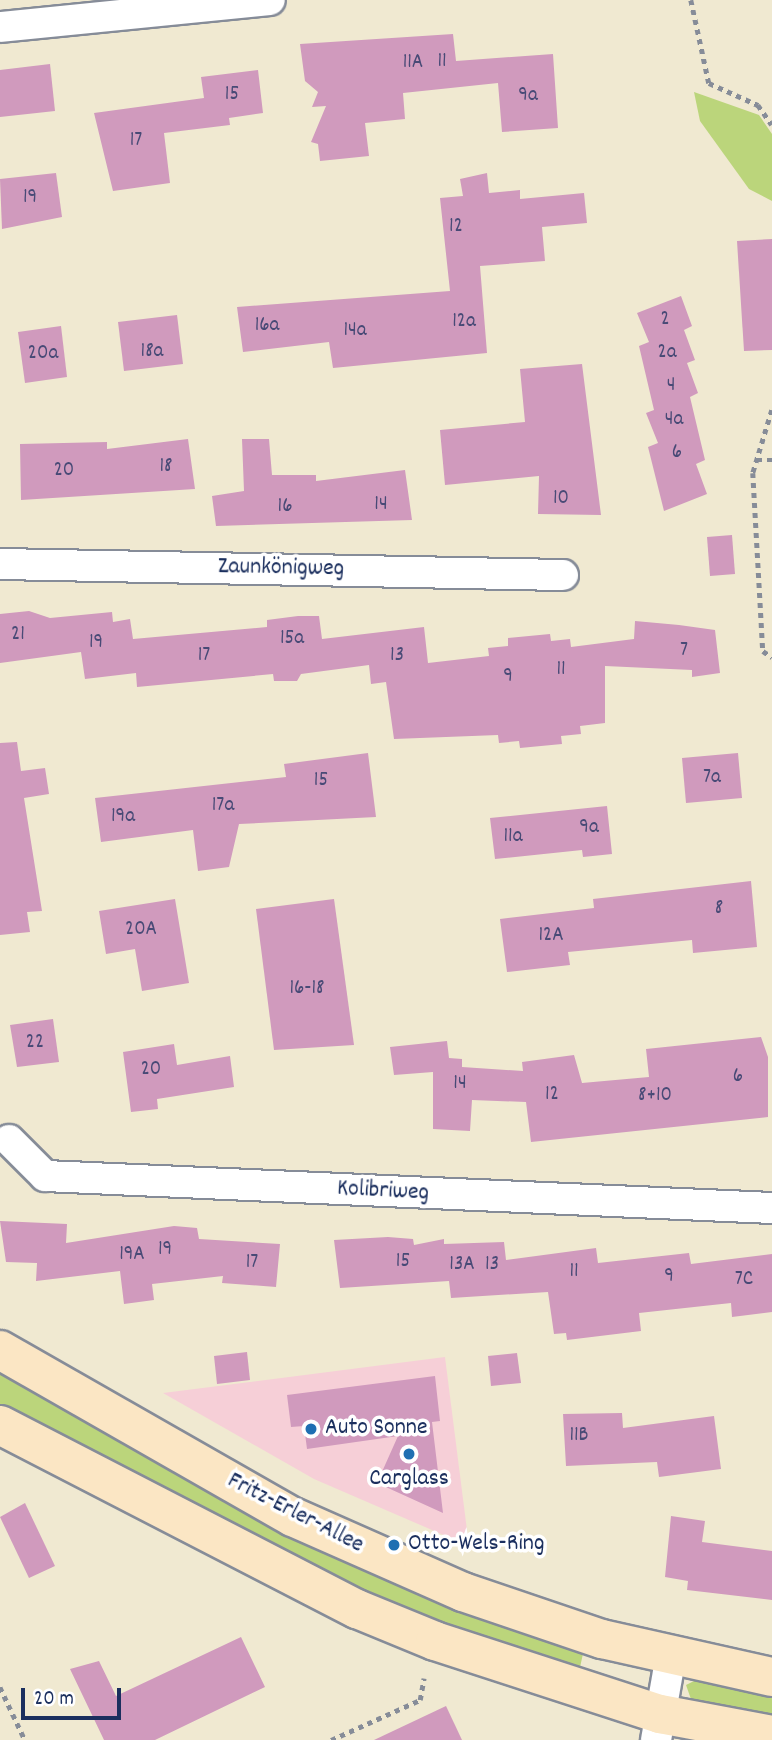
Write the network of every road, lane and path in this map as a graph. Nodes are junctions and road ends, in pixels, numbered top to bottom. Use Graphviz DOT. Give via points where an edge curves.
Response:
graph roads {
  1 [pos="270,0"];
  2 [pos="691,0"];
  3 [pos="0,27"];
  4 [pos="772,125"];
  5 [pos="772,411"];
  6 [pos="757,460"];
  7 [pos="772,460"];
  8 [pos="0,564"];
  9 [pos="563,575"];
  10 [pos="772,657"];
  11 [pos="9,1140"];
  12 [pos="772,1209"];
  13 [pos="0,1349"];
  14 [pos="0,1425"];
  15 [pos="671,1655"];
  16 [pos="772,1677"];
  17 [pos="424,1678"];
  18 [pos="0,1687"];
  19 [pos="658,1727"];
  20 [pos="772,1735"];
  21 [pos="25,1740"];
  22 [pos="331,1740"];
  1 -- 3 [label="street"];
  2 -- 4 [label="path" via="709,83 758,105"];
  5 -- 6 [label="path"];
  6 -- 7 [label="path"];
  6 -- 10 [label="path" via="763,651"];
  8 -- 9 [label="street, Zaunkönigweg"];
  11 -- 12 [label="street, Kolibriweg" via="46,1177"];
  13 -- 15 [label="street, Fritz-Erler-Allee" via="293,1517 463,1592"];
  14 -- 19 [label="street" via="356,1608"];
  15 -- 16 [label="street, Fritz-Erler-Allee"];
  15 -- 19 [label="street"];
  17 -- 22 [label="path" via="420,1700"];
  18 -- 21 [label="path"];
  19 -- 20 [label="street"];
}
